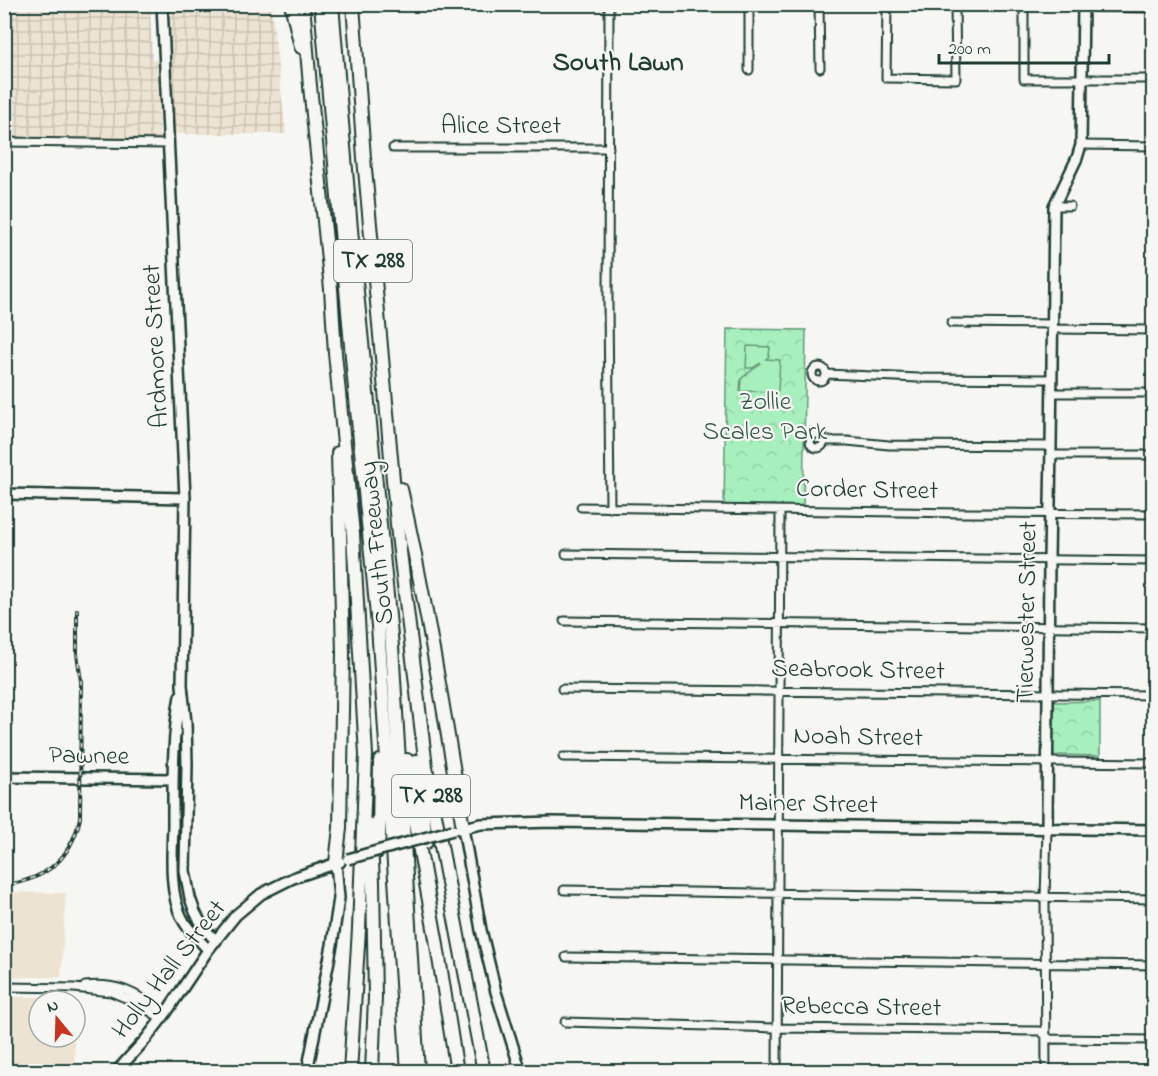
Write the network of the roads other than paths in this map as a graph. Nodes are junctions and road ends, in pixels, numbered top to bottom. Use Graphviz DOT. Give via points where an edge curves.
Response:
graph roads {
  1 [pos="162,4"];
  2 [pos="291,4"];
  3 [pos="303,4"];
  4 [pos="321,4"];
  5 [pos="332,4"];
  6 [pos="353,4"];
  7 [pos="360,4"];
  8 [pos="609,4"];
  9 [pos="749,4"];
  10 [pos="819,4"];
  11 [pos="887,4"];
  12 [pos="955,4"];
  13 [pos="1024,4"];
  14 [pos="1083,6"];
  15 [pos="1154,8"];
  16 [pos="820,68"];
  17 [pos="749,70"];
  18 [pos="1082,79"];
  19 [pos="1154,79"];
  20 [pos="358,82"];
  21 [pos="310,86"];
  22 [pos="4,142"];
  23 [pos="169,144"];
  24 [pos="1081,145"];
  25 [pos="1154,146"];
  26 [pos="393,147"];
  27 [pos="609,148"];
  28 [pos="1054,206"];
  29 [pos="1070,206"];
  30 [pos="951,323"];
  31 [pos="1052,327"];
  32 [pos="1154,330"];
  33 [pos="335,353"];
  34 [pos="826,374"];
  35 [pos="1052,379"];
  36 [pos="1052,393"];
  37 [pos="1154,393"];
  38 [pos="390,440"];
  39 [pos="824,441"];
  40 [pos="1051,450"];
  41 [pos="1154,455"];
  42 [pos="4,494"];
  43 [pos="185,498"];
  44 [pos="581,507"];
  45 [pos="610,508"];
  46 [pos="780,511"];
  47 [pos="1050,513"];
  48 [pos="1154,514"];
  49 [pos="566,554"];
  50 [pos="780,556"];
  51 [pos="1048,560"];
  52 [pos="1154,561"];
  53 [pos="564,621"];
  54 [pos="780,624"];
  55 [pos="378,626"];
  56 [pos="1048,627"];
  57 [pos="1154,628"];
  58 [pos="410,637"];
  59 [pos="182,685"];
  60 [pos="562,689"];
  61 [pos="779,691"];
  62 [pos="1048,694"];
  63 [pos="1154,695"];
  64 [pos="396,709"];
  65 [pos="366,755"];
  66 [pos="562,757"];
  67 [pos="779,758"];
  68 [pos="1047,761"];
  69 [pos="1154,763"];
  70 [pos="4,777"];
  71 [pos="173,779"];
  72 [pos="778,826"];
  73 [pos="458,829"];
  74 [pos="1047,829"];
  75 [pos="1154,830"];
  76 [pos="342,861"];
  77 [pos="173,873"];
  78 [pos="185,873"];
  79 [pos="373,882"];
  80 [pos="564,890"];
  81 [pos="778,893"];
  82 [pos="1045,898"];
  83 [pos="1154,899"];
  84 [pos="436,939"];
  85 [pos="216,941"];
  86 [pos="208,950"];
  87 [pos="566,957"];
  88 [pos="777,959"];
  89 [pos="1046,963"];
  90 [pos="1154,965"];
  91 [pos="4,987"];
  92 [pos="164,1016"];
  93 [pos="565,1022"];
  94 [pos="777,1028"];
  95 [pos="1046,1035"];
  96 [pos="1154,1040"];
  97 [pos="116,1071"];
  98 [pos="307,1071"];
  99 [pos="350,1071"];
  100 [pos="372,1071"];
  101 [pos="408,1071"];
  102 [pos="418,1071"];
  103 [pos="457,1071"];
  104 [pos="484,1071"];
  105 [pos="521,1071"];
  106 [pos="777,1071"];
  107 [pos="1046,1071"];
  1 -- 23 [label="street, Ardmore Street"];
  2 -- 21 [label="highway"];
  3 -- 21 [label="highway, South Freeway / TX 288"];
  4 -- 55 [label="highway"];
  5 -- 64 [label="highway"];
  6 -- 20 [label="highway, South Freeway / TX 288"];
  7 -- 20 [label="highway"];
  8 -- 27 [label="street"];
  9 -- 17 [label="street"];
  10 -- 16 [label="street"];
  11 -- 12 [label="street" via="886,78 956,79"];
  13 -- 18 [label="street" via="1024,79"];
  14 -- 15 [label="street"];
  14 -- 18 [label="street"];
  18 -- 19 [label="street"];
  18 -- 24 [label="street"];
  20 -- 38 [label="highway, South Freeway / TX 288"];
  21 -- 33 [label="highway, South Freeway / TX 288"];
  22 -- 23 [label="street"];
  23 -- 43 [label="street, Ardmore Street"];
  24 -- 25 [label="street"];
  24 -- 28 [label="street, Tierwester Street"];
  26 -- 27 [label="street, Alice Street"];
  27 -- 45 [label="street"];
  28 -- 29 [label="street"];
  28 -- 31 [label="street, Tierwester Street"];
  30 -- 31 [label="street"];
  31 -- 32 [label="street"];
  31 -- 35 [label="street, Tierwester Street"];
  33 -- 65 [label="highway, South Freeway / TX 288" via="354,546"];
  33 -- 76 [label="highway" via="343,643"];
  34 -- 35 [label="street"];
  35 -- 36 [label="street, Tierwester Street"];
  36 -- 37 [label="street"];
  36 -- 40 [label="street, Tierwester Street"];
  38 -- 58 [label="highway, South Freeway / TX 288"];
  38 -- 73 [label="highway" via="452,758"];
  39 -- 40 [label="street"];
  40 -- 41 [label="street"];
  40 -- 47 [label="street, Tierwester Street"];
  42 -- 43 [label="street"];
  43 -- 59 [label="street, Ardmore Street"];
  44 -- 45 [label="street, Corder Street"];
  45 -- 46 [label="street, Corder Street"];
  46 -- 47 [label="street, Corder Street"];
  46 -- 50 [label="street"];
  47 -- 48 [label="street, Corder Street"];
  47 -- 51 [label="street, Tierwester Street"];
  49 -- 50 [label="street"];
  50 -- 51 [label="street"];
  50 -- 54 [label="street"];
  51 -- 52 [label="street"];
  51 -- 56 [label="street, Tierwester Street"];
  53 -- 54 [label="street"];
  54 -- 56 [label="street"];
  54 -- 61 [label="street"];
  55 -- 79 [label="highway" via="375,644 380,720 380,835"];
  55 -- 101 [label="highway"];
  56 -- 57 [label="street"];
  56 -- 62 [label="street, Tierwester Street"];
  58 -- 84 [label="highway" via="412,705"];
  58 -- 104 [label="highway, South Freeway / TX 288" via="426,767"];
  59 -- 71 [label="street, Ardmore Street"];
  59 -- 78 [label="street, Ardmore Street" via="187,752"];
  60 -- 61 [label="street, Seabrook Street"];
  61 -- 62 [label="street, Seabrook Street"];
  61 -- 67 [label="street"];
  62 -- 63 [label="street, Seabrook Street"];
  62 -- 68 [label="street, Tierwester Street"];
  64 -- 84 [label="highway" via="404,734 414,818"];
  64 -- 102 [label="highway"];
  65 -- 79 [label="highway"];
  65 -- 99 [label="highway, South Freeway / TX 288"];
  66 -- 67 [label="street, Noah Street"];
  67 -- 68 [label="street, Noah Street"];
  67 -- 72 [label="street"];
  68 -- 69 [label="street, Noah Street"];
  68 -- 74 [label="street, Tierwester Street"];
  70 -- 71 [label="street, Pawnee"];
  71 -- 77 [label="street, Ardmore Street"];
  72 -- 73 [label="street, Mainer Street" via="513,822"];
  72 -- 74 [label="street, Mainer Street"];
  72 -- 81 [label="street"];
  73 -- 76 [label="street, Holly Hall Street, bridge"];
  73 -- 105 [label="street" via="496,992"];
  74 -- 75 [label="street, Mainer Street"];
  74 -- 82 [label="street, Tierwester Street"];
  76 -- 85 [label="street, Holly Hall Street" via="261,894 236,915"];
  76 -- 98 [label="street" via="332,945"];
  77 -- 78 [label="street"];
  77 -- 86 [label="street, Ardmore Street" via="175,900 182,918"];
  78 -- 85 [label="street, Ardmore Street" via="195,912"];
  79 -- 100 [label="highway"];
  80 -- 81 [label="street"];
  81 -- 82 [label="street"];
  81 -- 88 [label="street"];
  82 -- 83 [label="street"];
  82 -- 89 [label="street, Tierwester Street"];
  84 -- 103 [label="highway"];
  85 -- 86 [label="street, Holly Hall Street"];
  86 -- 92 [label="street, Holly Hall Street"];
  87 -- 88 [label="street"];
  88 -- 89 [label="street"];
  88 -- 94 [label="street"];
  89 -- 90 [label="street"];
  89 -- 95 [label="street, Tierwester Street"];
  91 -- 92 [label="street" via="111,992"];
  92 -- 97 [label="street, Holly Hall Street"];
  93 -- 94 [label="street, Rebecca Street"];
  94 -- 95 [label="street, Rebecca Street" via="1040,1031"];
  94 -- 106 [label="street"];
  95 -- 96 [label="street, Rebecca Street" via="1050,1039"];
  95 -- 107 [label="street, Tierwester Street"];
}
